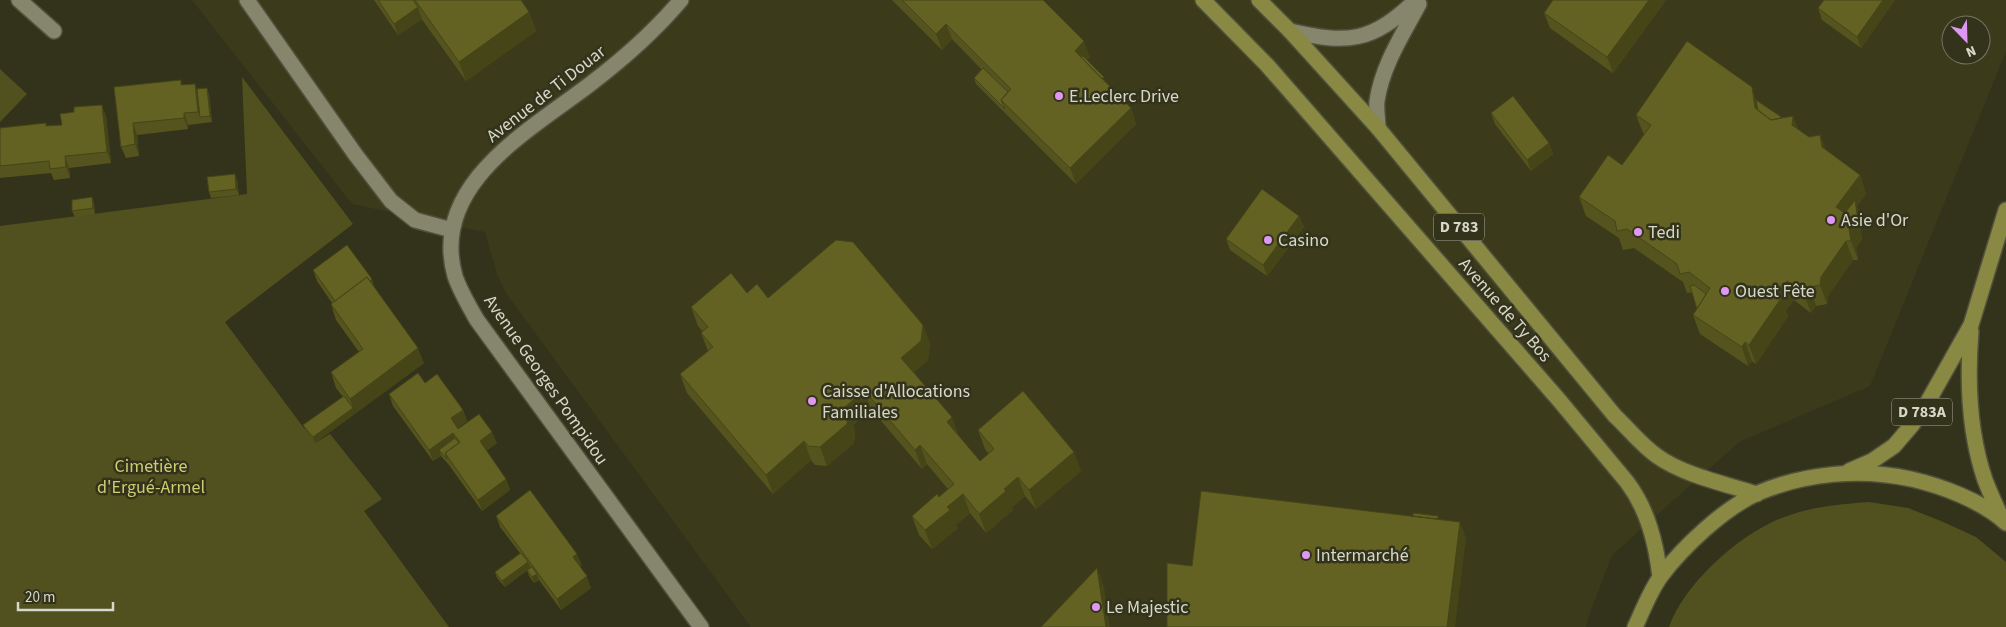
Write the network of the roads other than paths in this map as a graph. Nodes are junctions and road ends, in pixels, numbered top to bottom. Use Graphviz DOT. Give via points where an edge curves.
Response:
graph roads {
  1 [pos="19,0"];
  2 [pos="248,0"];
  3 [pos="681,0"];
  4 [pos="1204,0"];
  5 [pos="1259,0"];
  6 [pos="1416,0"];
  7 [pos="1421,0"];
  8 [pos="54,31"];
  9 [pos="1290,31"];
  10 [pos="1378,128"];
  11 [pos="2006,210"];
  12 [pos="452,230"];
  13 [pos="1971,325"];
  14 [pos="1846,473"];
  15 [pos="1757,494"];
  16 [pos="2004,521"];
  17 [pos="1660,577"];
  18 [pos="701,627"];
  19 [pos="1635,627"];
  1 -- 8 [label="street"];
  2 -- 12 [label="street" via="391,202 415,220"];
  3 -- 12 [label="street, Avenue de Ti Douar" via="624,57 497,155 463,199"];
  4 -- 17 [label="main road, Avenue de Ty Bos / D 783" via="1267,65 1627,482 1647,517"];
  5 -- 9 [label="main road, Avenue de Ty Bos / D 783"];
  6 -- 9 [label="street" via="1386,24 1354,39"];
  7 -- 10 [label="street" via="1388,63 1377,102"];
  9 -- 10 [label="main road, Avenue de Ty Bos / D 783"];
  10 -- 15 [label="main road, Avenue de Ty Bos / D 783" via="1615,416 1657,456 1682,469"];
  11 -- 13 [label="main road, D 783A"];
  12 -- 18 [label="street, Avenue Georges Pompidou" via="452,259 456,276 477,320"];
  13 -- 14 [label="main road, D 783A" via="1948,369 1912,425 1894,446"];
  13 -- 16 [label="main road, D 783A" via="1970,395 1976,447 1985,480"];
  14 -- 15 [label="main road" via="1797,481"];
  14 -- 16 [label="main road" via="1887,474 1928,482 1966,498"];
  15 -- 17 [label="main road" via="1703,530"];
  17 -- 19 [label="main road"];
}
